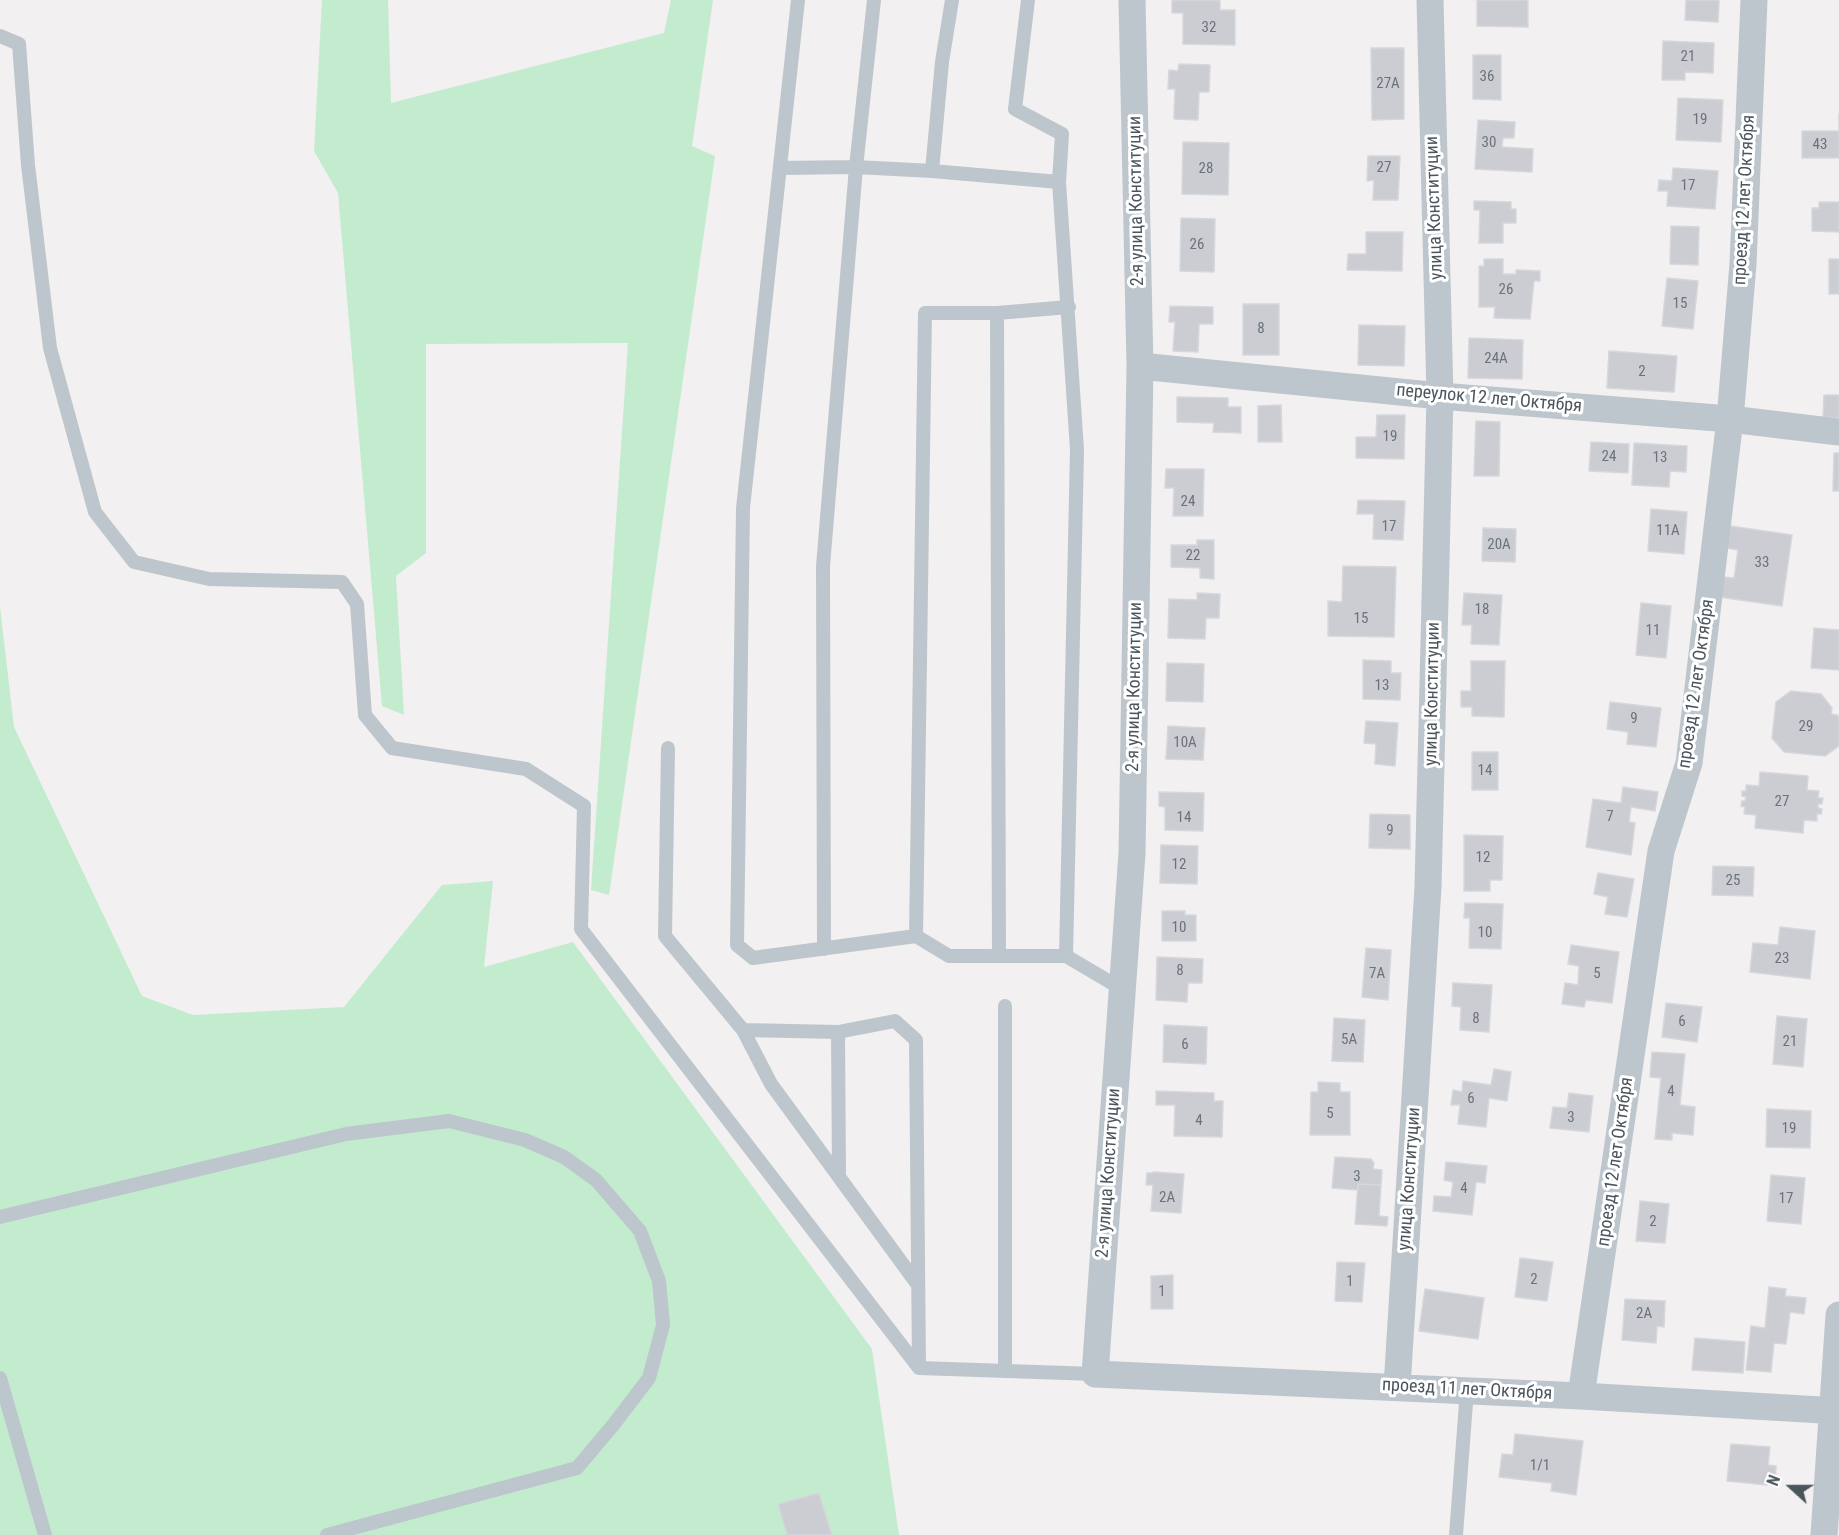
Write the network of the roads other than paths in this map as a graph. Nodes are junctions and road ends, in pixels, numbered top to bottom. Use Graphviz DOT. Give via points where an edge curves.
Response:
graph roads {
  1 [pos="798,0"];
  2 [pos="874,0"];
  3 [pos="952,0"];
  4 [pos="1028,0"];
  5 [pos="1132,0"];
  6 [pos="1430,0"];
  7 [pos="1754,0"];
  8 [pos="0,36"];
  9 [pos="856,167"];
  10 [pos="780,168"];
  11 [pos="932,171"];
  12 [pos="1059,182"];
  13 [pos="1069,307"];
  14 [pos="997,313"];
  15 [pos="1140,366"];
  16 [pos="1440,396"];
  17 [pos="1730,419"];
  18 [pos="1839,432"];
  19 [pos="668,748"];
  20 [pos="916,936"];
  21 [pos="824,950"];
  22 [pos="999,956"];
  23 [pos="1066,956"];
  24 [pos="1122,989"];
  25 [pos="1005,1006"];
  26 [pos="743,1030"];
  27 [pos="838,1032"];
  28 [pos="839,1176"];
  29 [pos="0,1217"];
  30 [pos="918,1285"];
  31 [pos="1839,1316"];
  32 [pos="919,1368"];
  33 [pos="1005,1371"];
  34 [pos="1095,1374"];
  35 [pos="0,1378"];
  36 [pos="1397,1387"];
  37 [pos="1467,1390"];
  38 [pos="1581,1396"];
  39 [pos="1835,1410"];
  40 [pos="45,1535"];
  41 [pos="327,1535"];
  42 [pos="1456,1535"];
  43 [pos="1824,1535"];
  1 -- 10 [label="lane"];
  2 -- 9 [label="lane"];
  3 -- 11 [label="lane"];
  4 -- 12 [label="lane" via="1015,109 1062,134"];
  5 -- 15 [label="street, 2-я улица Конституции"];
  6 -- 16 [label="street, улица Конституции"];
  7 -- 17 [label="street, проезд 12 лет Октября" via="1743,264"];
  8 -- 32 [label="lane" via="19,44 28,165 50,348 94,512 134,562 209,579 342,582 357,604 365,715 392,748 526,769 584,806 581,929"];
  9 -- 10 [label="lane"];
  9 -- 11 [label="lane"];
  9 -- 21 [label="lane" via="823,566"];
  10 -- 21 [label="lane" via="742,508 737,945 753,958"];
  11 -- 12 [label="lane"];
  12 -- 13 [label="lane"];
  13 -- 14 [label="lane"];
  13 -- 23 [label="lane" via="1077,450"];
  14 -- 20 [label="lane" via="925,313"];
  14 -- 22 [label="lane"];
  15 -- 16 [label="street, переулок 12 лет Октября"];
  15 -- 24 [label="street, 2-я улица Конституции" via="1132,853"];
  16 -- 17 [label="street, переулок 12 лет Октября"];
  16 -- 36 [label="street, улица Конституции" via="1428,887"];
  17 -- 18 [label="street, переулок 12 лет Октября"];
  17 -- 38 [label="street, проезд 12 лет Октября" via="1689,763 1661,851"];
  19 -- 26 [label="lane" via="665,936"];
  20 -- 21 [label="lane"];
  20 -- 22 [label="lane" via="949,956"];
  22 -- 23 [label="lane"];
  23 -- 24 [label="lane"];
  24 -- 34 [label="street, 2-я улица Конституции"];
  25 -- 33 [label="lane"];
  26 -- 27 [label="lane"];
  26 -- 28 [label="lane" via="771,1084"];
  27 -- 28 [label="lane"];
  27 -- 30 [label="lane" via="895,1021 916,1040"];
  28 -- 30 [label="lane"];
  29 -- 41 [label="lane" via="346,1134 449,1120 525,1140 564,1156 596,1180 640,1231 659,1281 663,1325 649,1378 628,1406 577,1468"];
  30 -- 32 [label="lane"];
  31 -- 39 [label="street"];
  32 -- 33 [label="lane"];
  33 -- 34 [label="lane"];
  34 -- 36 [label="street, проезд 11 лет Октября"];
  35 -- 40 [label="lane"];
  36 -- 37 [label="street, проезд 11 лет Октября"];
  37 -- 38 [label="street, проезд 11 лет Октября"];
  37 -- 42 [label="lane"];
  38 -- 39 [label="street, проезд 11 лет Октября"];
  39 -- 43 [label="street"];
}
